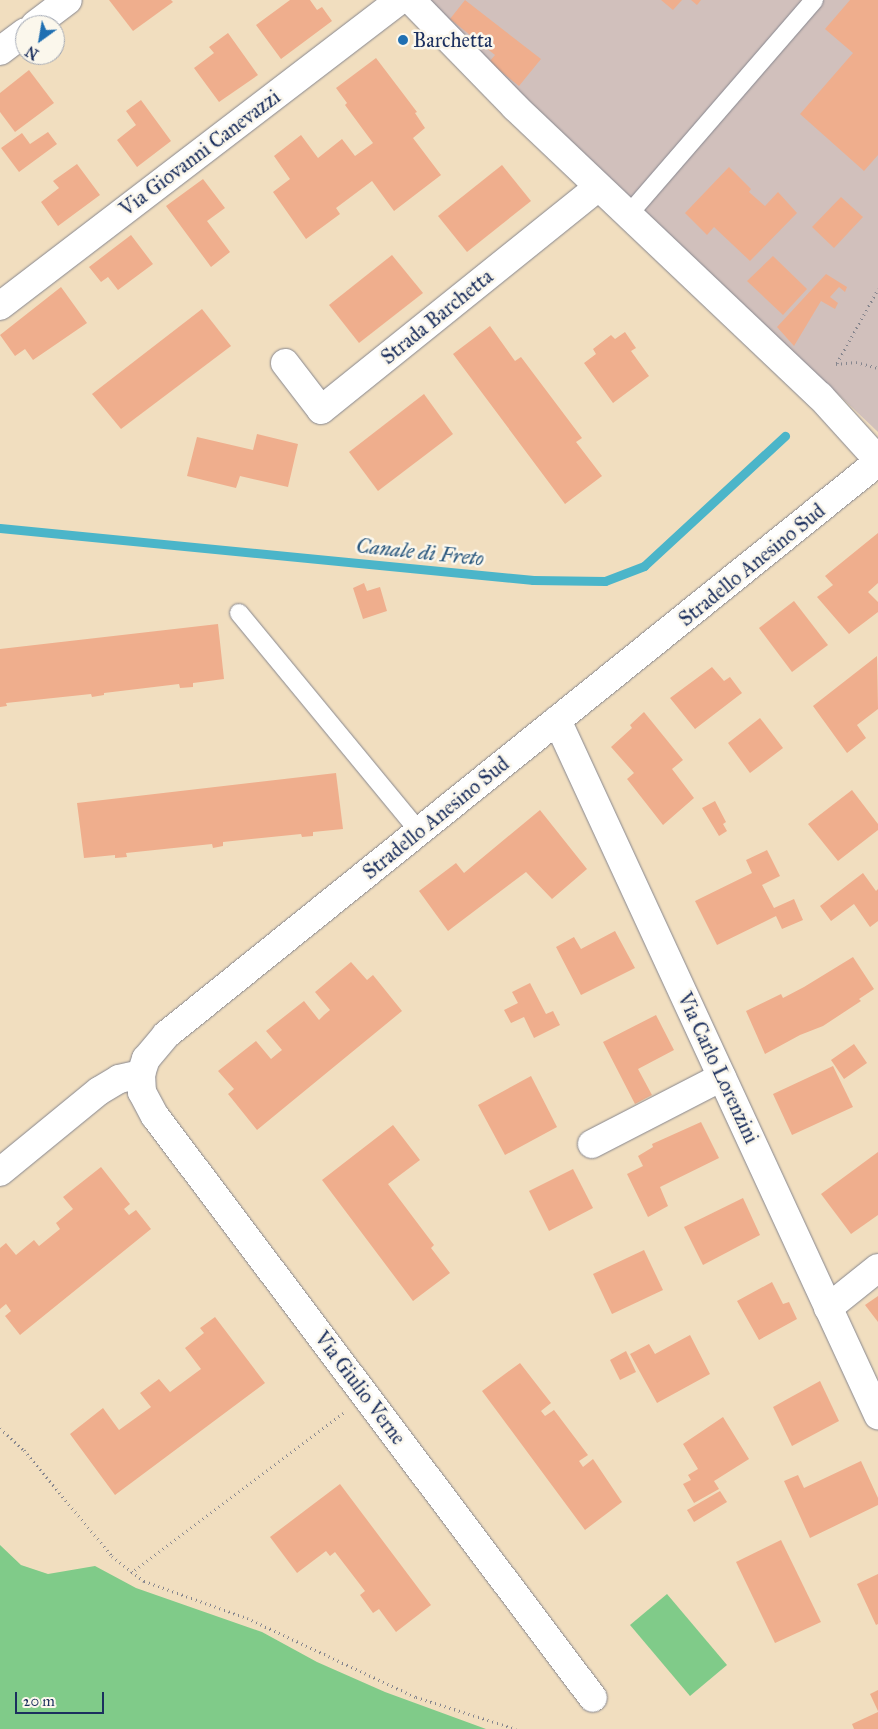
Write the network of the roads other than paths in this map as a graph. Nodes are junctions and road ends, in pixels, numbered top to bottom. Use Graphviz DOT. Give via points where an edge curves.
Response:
graph roads {
  1 [pos="68,0"];
  2 [pos="400,0"];
  3 [pos="411,0"];
  4 [pos="814,0"];
  5 [pos="48,15"];
  6 [pos="15,40"];
  7 [pos="0,51"];
  8 [pos="598,187"];
  9 [pos="628,215"];
  10 [pos="0,306"];
  11 [pos="285,363"];
  12 [pos="878,461"];
  13 [pos="239,613"];
  14 [pos="557,720"];
  15 [pos="419,831"];
  16 [pos="141,1074"];
  17 [pos="722,1077"];
  18 [pos="592,1144"];
  19 [pos="0,1172"];
  20 [pos="878,1268"];
  21 [pos="828,1308"];
  22 [pos="878,1415"];
  23 [pos="593,1698"];
  1 -- 5 [label="street"];
  2 -- 10 [label="street, Via Giovanni Canevazzi"];
  3 -- 8 [label="street"];
  4 -- 9 [label="lane"];
  6 -- 7 [label="street"];
  8 -- 9 [label="street"];
  8 -- 11 [label="street, Strada Barchetta" via="321,410"];
  9 -- 12 [label="street" via="820,396"];
  12 -- 14 [label="street, Stradello Anesino Sud"];
  13 -- 15 [label="lane"];
  14 -- 15 [label="street, Stradello Anesino Sud"];
  14 -- 17 [label="street, Via Carlo Lorenzini"];
  15 -- 16 [label="street, Stradello Anesino Sud" via="166,1035 146,1059"];
  16 -- 19 [label="street" via="119,1079 99,1091"];
  16 -- 23 [label="street, Via Giulio Verne" via="142,1092 155,1116"];
  17 -- 18 [label="street"];
  17 -- 21 [label="street, Via Carlo Lorenzini"];
  20 -- 21 [label="street"];
  21 -- 22 [label="street, Via Carlo Lorenzini"];
}
